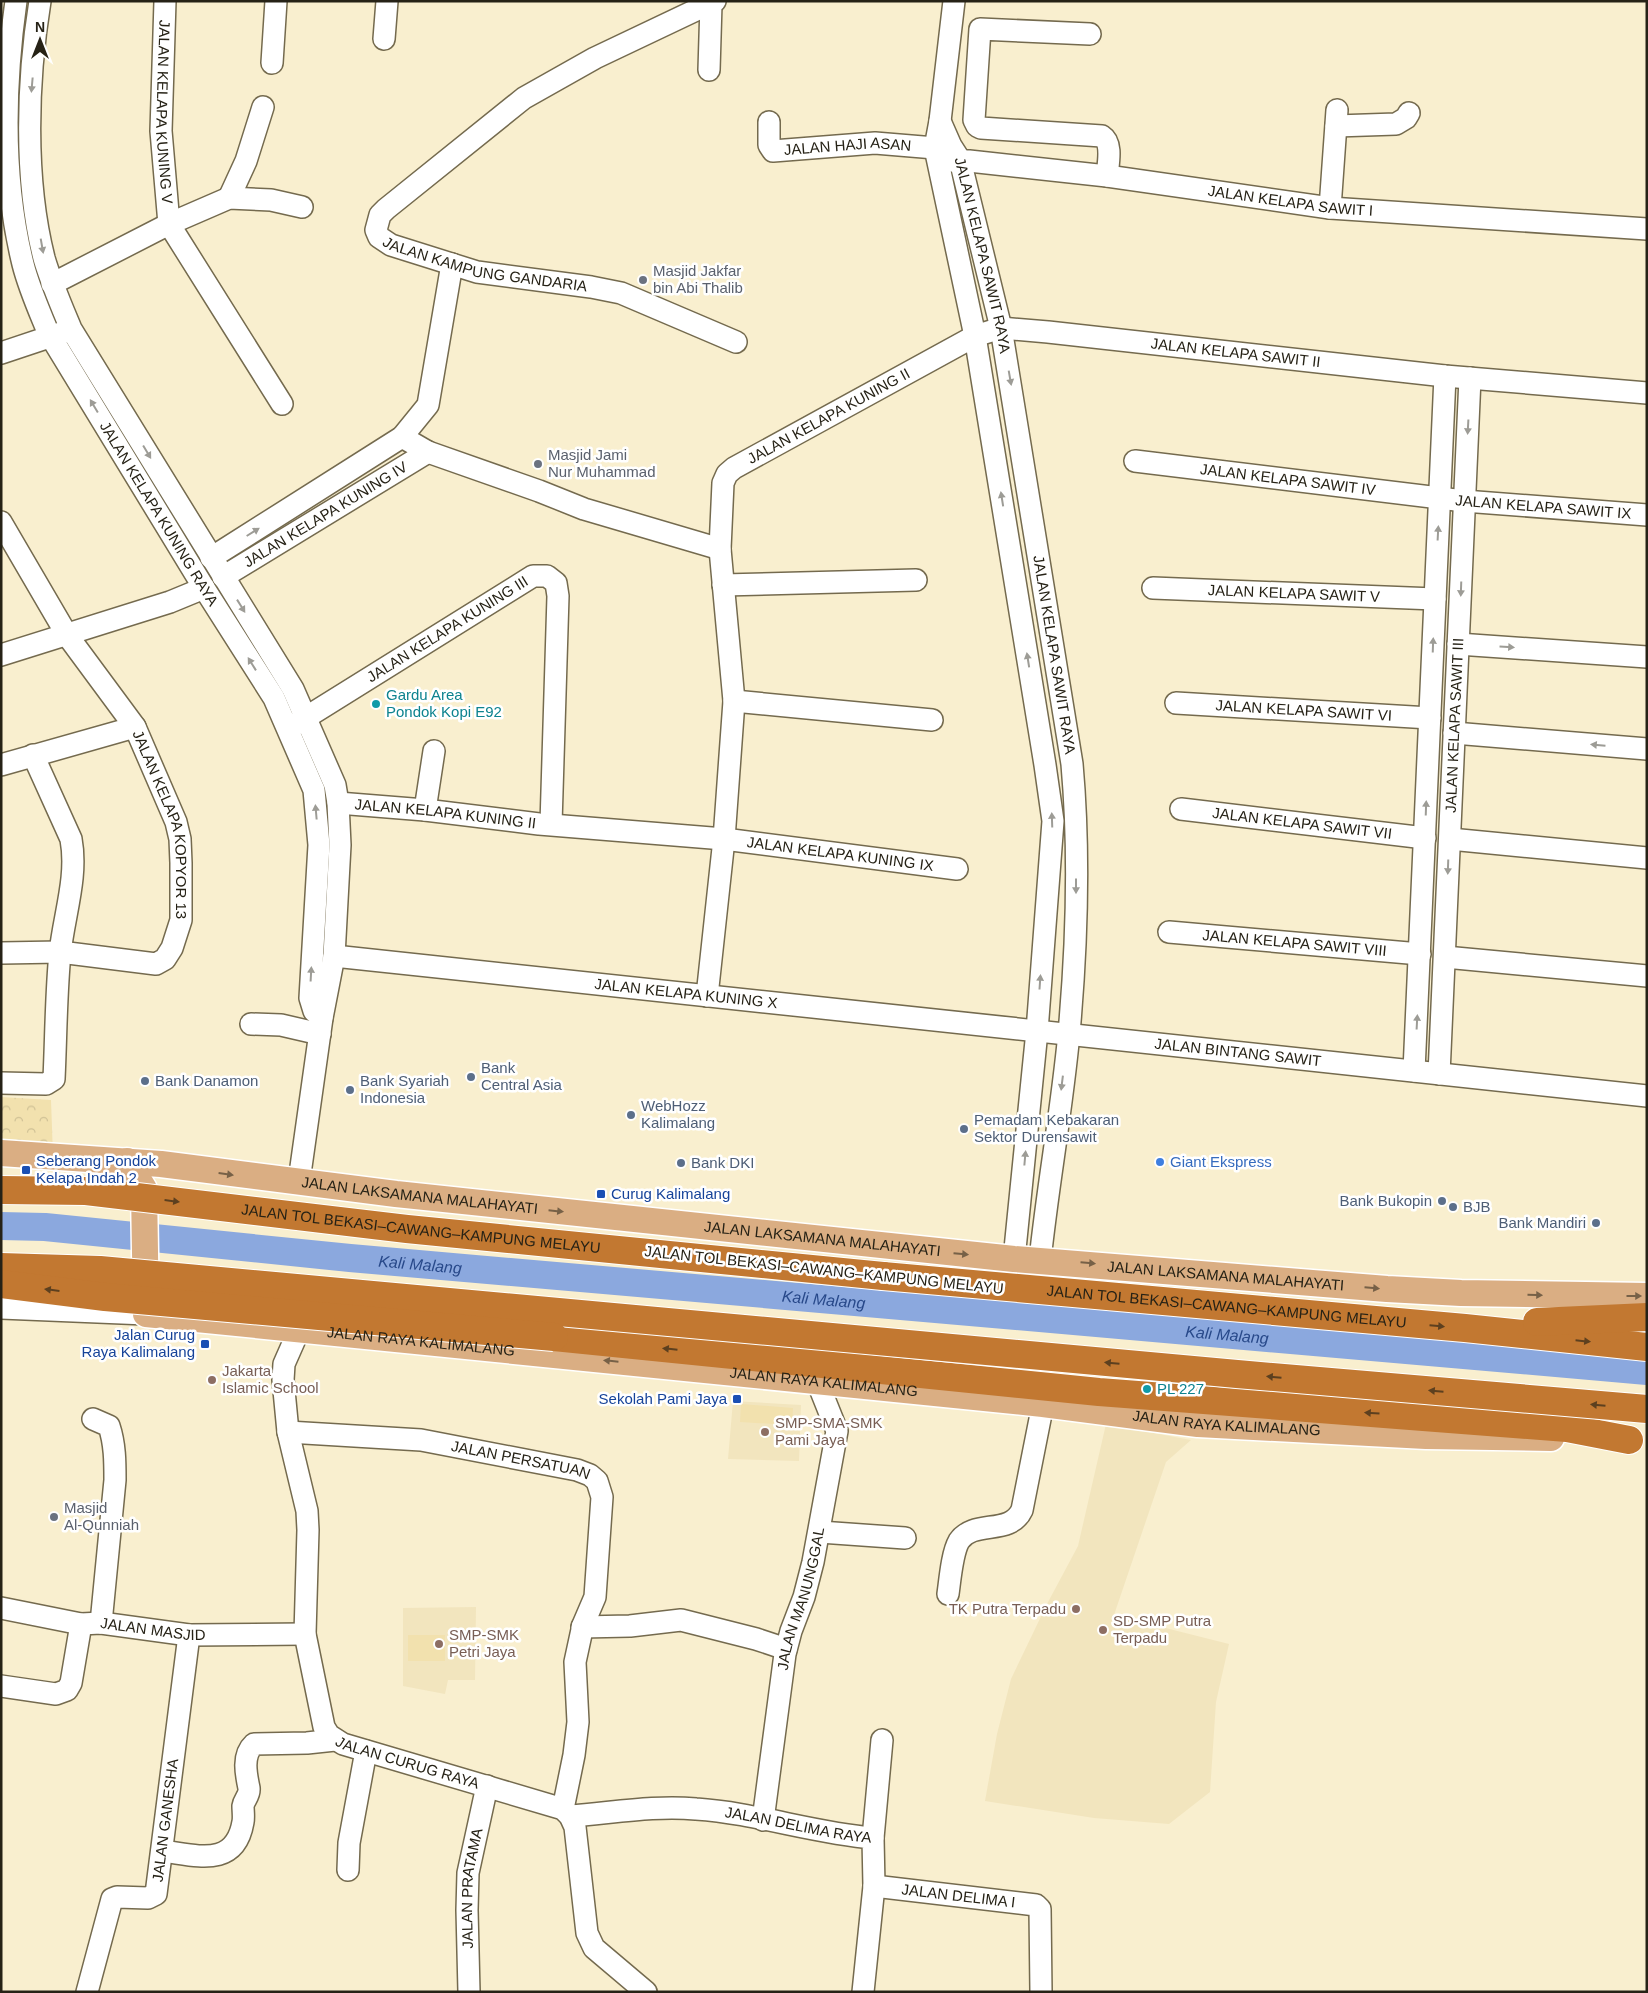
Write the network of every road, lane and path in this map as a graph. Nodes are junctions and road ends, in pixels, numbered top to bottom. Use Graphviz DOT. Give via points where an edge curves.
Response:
graph roads {
  1 [pos="16,1"];
  2 [pos="40,1"];
  3 [pos="165,1"];
  4 [pos="276,1"];
  5 [pos="387,1"];
  6 [pos="954,1"];
  7 [pos="713,3"];
  8 [pos="951,28"];
  9 [pos="980,29"];
  10 [pos="1090,34"];
  11 [pos="384,39"];
  12 [pos="272,63"];
  13 [pos="708,70"];
  14 [pos="263,107"];
  15 [pos="1409,114"];
  16 [pos="29,118"];
  17 [pos="4,122"];
  18 [pos="769,122"];
  19 [pos="946,154"];
  20 [pos="1107,176"];
  21 [pos="229,198"];
  22 [pos="302,207"];
  23 [pos="1330,208"];
  24 [pos="169,224"];
  25 [pos="1647,229"];
  26 [pos="452,264"];
  27 [pos="52,284"];
  28 [pos="71,328"];
  29 [pos="1002,328"];
  30 [pos="975,336"];
  31 [pos="52,337"];
  32 [pos="736,342"];
  33 [pos="1,353"];
  34 [pos="1445,376"];
  35 [pos="1470,378"];
  36 [pos="1647,393"];
  37 [pos="282,404"];
  38 [pos="402,437"];
  39 [pos="428,452"];
  40 [pos="1135,461"];
  41 [pos="1440,498"];
  42 [pos="1464,501"];
  43 [pos="1647,514"];
  44 [pos="5,534"];
  45 [pos="720,549"];
  46 [pos="212,558"];
  47 [pos="223,577"];
  48 [pos="916,580"];
  49 [pos="724,585"];
  50 [pos="204,588"];
  51 [pos="1153,588"];
  52 [pos="1435,599"];
  53 [pos="67,635"];
  54 [pos="1458,644"];
  55 [pos="1,655"];
  56 [pos="1647,657"];
  57 [pos="734,701"];
  58 [pos="1176,703"];
  59 [pos="305,716"];
  60 [pos="1430,718"];
  61 [pos="932,720"];
  62 [pos="135,727"];
  63 [pos="287,729"];
  64 [pos="1454,733"];
  65 [pos="1647,749"];
  66 [pos="434,751"];
  67 [pos="33,755"];
  68 [pos="1,765"];
  69 [pos="338,803"];
  70 [pos="1181,809"];
  71 [pos="425,810"];
  72 [pos="552,824"];
  73 [pos="1425,838"];
  74 [pos="724,839"];
  75 [pos="1450,839"];
  76 [pos="1647,858"];
  77 [pos="957,869"];
  78 [pos="1169,932"];
  79 [pos="60,952"];
  80 [pos="1,953"];
  81 [pos="1420,954"];
  82 [pos="334,956"];
  83 [pos="1444,957"];
  84 [pos="1647,976"];
  85 [pos="707,996"];
  86 [pos="251,1024"];
  87 [pos="321,1026"];
  88 [pos="1037,1031"];
  89 [pos="1069,1034"];
  90 [pos="1414,1071"];
  91 [pos="1439,1074"];
  92 [pos="1,1083"];
  93 [pos="1647,1096"];
  94 [pos="1,1153"];
  95 [pos="127,1161"];
  96 [pos="161,1164"];
  97 [pos="299,1181"];
  98 [pos="1,1190"];
  99 [pos="144,1192"];
  100 [pos="1021,1197"];
  101 [pos="1047,1199"];
  102 [pos="1014,1258"];
  103 [pos="1040,1260"];
  104 [pos="1,1266"];
  105 [pos="1,1284"];
  106 [pos="1647,1296"];
  107 [pos="1,1308"];
  108 [pos="146,1314"];
  109 [pos="1647,1317"];
  110 [pos="1465,1328"];
  111 [pos="299,1330"];
  112 [pos="1647,1347"];
  113 [pos="817,1381"];
  114 [pos="1043,1404"];
  115 [pos="1647,1409"];
  116 [pos="93,1419"];
  117 [pos="288,1432"];
  118 [pos="1638,1440"];
  119 [pos="820,1532"];
  120 [pos="905,1538"];
  121 [pos="948,1594"];
  122 [pos="1,1608"];
  123 [pos="91,1624"];
  124 [pos="582,1627"];
  125 [pos="305,1634"];
  126 [pos="189,1636"];
  127 [pos="786,1649"];
  128 [pos="1,1686"];
  129 [pos="335,1740"];
  130 [pos="882,1740"];
  131 [pos="366,1751"];
  132 [pos="487,1786"];
  133 [pos="566,1813"];
  134 [pos="763,1820"];
  135 [pos="873,1838"];
  136 [pos="162,1851"];
  137 [pos="348,1870"];
  138 [pos="874,1886"];
  139 [pos="87,1992"];
  140 [pos="469,1992"];
  141 [pos="646,1992"];
  142 [pos="863,1992"];
  143 [pos="1041,1992"];
  1 -- 17 [label="street, JALAN KELAPA KUNING RAYA"];
  2 -- 16 [label="street, JALAN KELAPA KUNING RAYA, one-way"];
  3 -- 24 [label="street, JALAN KELAPA KUNING V" via="161,131"];
  4 -- 12 [label="street"];
  5 -- 11 [label="street"];
  6 -- 8 [label="street, JALAN KELAPA SAWIT RAYA"];
  7 -- 13 [label="street"];
  7 -- 26 [label="street, JALAN KAMPUNG GANDARIA" via="588,62 524,98 380,215 376,230 384,241"];
  8 -- 9 [label="street"];
  8 -- 19 [label="street, JALAN KELAPA SAWIT RAYA" via="940,121"];
  9 -- 10 [label="street"];
  9 -- 20 [label="street" via="974,120 977,126 1102,136 1108,146"];
  14 -- 21 [label="street" via="246,161"];
  15 -- 23 [label="street" via="1396,124 1336,118"];
  16 -- 17 [label="street"];
  16 -- 27 [label="street, JALAN KELAPA KUNING RAYA, one-way" via="35,208"];
  17 -- 31 [label="street, JALAN KELAPA KUNING RAYA" via="20,249 32,294"];
  18 -- 19 [label="street, JALAN HAJI ASAN" via="769,145 773,151 876,143"];
  19 -- 20 [label="street, JALAN KELAPA SAWIT I"];
  19 -- 29 [label="street, JALAN KELAPA SAWIT RAYA"];
  19 -- 30 [label="street, JALAN KELAPA SAWIT RAYA"];
  20 -- 23 [label="street, JALAN KELAPA SAWIT I"];
  21 -- 22 [label="street" via="271,200"];
  21 -- 24 [label="street, JALAN KELAPA KUNING V"];
  23 -- 25 [label="street, JALAN KELAPA SAWIT I"];
  24 -- 27 [label="street, JALAN KELAPA KUNING V"];
  24 -- 37 [label="street"];
  26 -- 32 [label="street, JALAN KAMPUNG GANDARIA" via="495,276 621,293"];
  26 -- 38 [label="street, JALAN KELAPA KUNING IV" via="428,405"];
  27 -- 28 [label="street, JALAN KELAPA KUNING RAYA"];
  28 -- 31 [label="street"];
  28 -- 46 [label="street, JALAN KELAPA KUNING RAYA, one-way"];
  29 -- 30 [label="street, JALAN KELAPA KUNING II"];
  29 -- 34 [label="street, JALAN KELAPA SAWIT II"];
  29 -- 89 [label="street, JALAN KELAPA SAWIT RAYA, one-way" via="1072,764 1077,822"];
  30 -- 45 [label="street, JALAN KELAPA KUNING II" via="734,468 727,474 722,492"];
  88 -- 30 [label="street, JALAN KELAPA SAWIT RAYA, one-way" via="1053,821"];
  31 -- 33 [label="street"];
  50 -- 31 [label="street, JALAN KELAPA KUNING RAYA, one-way"];
  34 -- 35 [label="street, JALAN KELAPA SAWIT II"];
  34 -- 41 [label="street, JALAN KELAPA SAWIT III"];
  35 -- 36 [label="street"];
  35 -- 42 [label="street, JALAN KELAPA SAWIT III, one-way"];
  38 -- 39 [label="street"];
  46 -- 38 [label="street, JALAN KELAPA KUNING IV, one-way"];
  39 -- 45 [label="street" via="584,509"];
  39 -- 47 [label="street, JALAN KELAPA KUNING IV"];
  40 -- 41 [label="street, JALAN KELAPA SAWIT IV"];
  41 -- 42 [label="street, JALAN KELAPA SAWIT IX"];
  52 -- 41 [label="street, JALAN KELAPA SAWIT III, one-way"];
  42 -- 43 [label="street, JALAN KELAPA SAWIT IX"];
  42 -- 54 [label="street, JALAN KELAPA SAWIT III, one-way"];
  44 -- 53 [label="street, JALAN KELAPA KOPYOR 13"];
  45 -- 49 [label="street, JALAN KELAPA KUNING II"];
  46 -- 47 [label="street, JALAN KELAPA KUNING RAYA"];
  47 -- 59 [label="street, JALAN KELAPA KUNING RAYA, one-way" via="293,688"];
  48 -- 49 [label="street"];
  49 -- 57 [label="street, JALAN KELAPA KUNING II"];
  50 -- 53 [label="street"];
  63 -- 50 [label="street, JALAN KELAPA KUNING RAYA, one-way" via="274,698"];
  51 -- 52 [label="street, JALAN KELAPA SAWIT V"];
  60 -- 52 [label="street, JALAN KELAPA SAWIT III, one-way"];
  53 -- 55 [label="street"];
  53 -- 62 [label="street, JALAN KELAPA KOPYOR 13"];
  54 -- 56 [label="street, one-way"];
  54 -- 64 [label="street, JALAN KELAPA SAWIT III"];
  57 -- 61 [label="street"];
  57 -- 74 [label="street, JALAN KELAPA KUNING II"];
  58 -- 60 [label="street, JALAN KELAPA SAWIT VI"];
  59 -- 63 [label="street, JALAN KELAPA KUNING III"];
  59 -- 69 [label="street, JALAN KELAPA KUNING RAYA" via="335,785"];
  59 -- 72 [label="street, JALAN KELAPA KUNING III" via="533,576 546,576 556,583 558,596"];
  73 -- 60 [label="street, JALAN KELAPA SAWIT III, one-way"];
  62 -- 67 [label="street"];
  62 -- 79 [label="street, JALAN KELAPA KOPYOR 13" via="170,806 180,839 181,920 172,948 165,959 156,964"];
  87 -- 63 [label="street, JALAN KELAPA KUNING RAYA, one-way" via="310,998 319,845 314,790"];
  65 -- 64 [label="street, one-way"];
  64 -- 75 [label="street, JALAN KELAPA SAWIT III"];
  66 -- 71 [label="street"];
  67 -- 68 [label="street"];
  67 -- 79 [label="street" via="73,850"];
  69 -- 71 [label="street, JALAN KELAPA KUNING II"];
  69 -- 82 [label="street, JALAN KELAPA KUNING RAYA" via="340,845"];
  70 -- 73 [label="street, JALAN KELAPA SAWIT VII"];
  71 -- 72 [label="street, JALAN KELAPA KUNING II"];
  72 -- 74 [label="street, JALAN KELAPA KUNING II"];
  73 -- 81 [label="street, JALAN KELAPA SAWIT III"];
  74 -- 77 [label="street, JALAN KELAPA KUNING IX"];
  74 -- 85 [label="street, JALAN KELAPA KUNING II"];
  75 -- 76 [label="street"];
  75 -- 83 [label="street, JALAN KELAPA SAWIT III, one-way"];
  78 -- 81 [label="street, JALAN KELAPA SAWIT VIII"];
  79 -- 80 [label="street, JALAN KELAPA KOPYOR 13"];
  79 -- 92 [label="street" via="54,1079 46,1084"];
  90 -- 81 [label="street, JALAN KELAPA SAWIT III, one-way"];
  82 -- 85 [label="street, JALAN KELAPA KUNING X"];
  82 -- 87 [label="street, JALAN KELAPA KUNING RAYA"];
  83 -- 84 [label="street"];
  83 -- 91 [label="street, JALAN KELAPA SAWIT III"];
  85 -- 88 [label="street, JALAN KELAPA KUNING X"];
  86 -- 87 [label="street"];
  87 -- 97 [label="street, JALAN KELAPA KUNING RAYA"];
  88 -- 89 [label="street, JALAN BINTANG SAWIT"];
  100 -- 88 [label="street, JALAN KELAPA SAWIT RAYA, one-way"];
  89 -- 90 [label="street, JALAN BINTANG SAWIT"];
  89 -- 101 [label="street, JALAN KELAPA SAWIT RAYA, one-way"];
  90 -- 91 [label="street, JALAN BINTANG SAWIT"];
  91 -- 93 [label="street, JALAN BINTANG SAWIT"];
  94 -- 95 [label="main road, JALAN LAKSAMANA MALAHAYATI"];
  95 -- 96 [label="main road, JALAN LAKSAMANA MALAHAYATI"];
  95 -- 99 [label="main road"];
  96 -- 97 [label="main road, JALAN LAKSAMANA MALAHAYATI, one-way"];
  96 -- 99 [label="main road"];
  97 -- 102 [label="main road, JALAN LAKSAMANA MALAHAYATI, one-way" via="534,1209"];
  98 -- 110 [label="highway, JALAN TOL BEKASI–CAWANG–KAMPUNG MELAYU, one-way, bridge" via="86,1191 407,1229"];
  99 -- 108 [label="main road, bridge"];
  100 -- 101 [label="street"];
  100 -- 102 [label="street, JALAN KELAPA SAWIT RAYA"];
  101 -- 103 [label="street, JALAN KELAPA SAWIT RAYA"];
  102 -- 103 [label="main road, JALAN LAKSAMANA MALAHAYATI"];
  103 -- 106 [label="main road, JALAN LAKSAMANA MALAHAYATI, one-way" via="1387,1289"];
  115 -- 104 [label="highway, one-way, bridge" via="100,1270"];
  118 -- 105 [label="highway, one-way, bridge" via="1567,1428 1080,1390 554,1337 105,1297"];
  107 -- 108 [label="street, JALAN RAYA KALIMALANG"];
  108 -- 111 [label="main road, JALAN RAYA KALIMALANG"];
  109 -- 110 [label="highway"];
  110 -- 112 [label="highway, JALAN TOL BEKASI–CAWANG–KAMPUNG MELAYU, one-way"];
  113 -- 111 [label="main road, JALAN RAYA KALIMALANG, one-way"];
  111 -- 117 [label="street, JALAN CURUG RAYA" via="283,1370"];
  113 -- 114 [label="main road, JALAN RAYA KALIMALANG"];
  113 -- 119 [label="street, JALAN MANUNGGAL" via="837,1431"];
  114 -- 118 [label="main road, JALAN RAYA KALIMALANG" via="1198,1424 1426,1436"];
  114 -- 121 [label="street" via="1022,1510 1009,1524 971,1531 964,1536 956,1549"];
  116 -- 123 [label="street" via="109,1426 113,1437 115,1480"];
  117 -- 124 [label="street, JALAN PERSATUAN" via="445,1444 577,1470 598,1480 602,1498 595,1597"];
  117 -- 125 [label="street, JALAN CURUG RAYA" via="307,1511"];
  119 -- 120 [label="street"];
  119 -- 127 [label="street, JALAN MANUNGGAL" via="804,1597"];
  122 -- 123 [label="street, JALAN MASJID"];
  123 -- 126 [label="street, JALAN MASJID"];
  123 -- 128 [label="street" via="67,1690 56,1694"];
  124 -- 127 [label="street" via="680,1620"];
  124 -- 133 [label="street, JALAN PERSATUAN" via="575,1662 577,1730"];
  125 -- 126 [label="street, JALAN MASJID"];
  125 -- 129 [label="street, JALAN CURUG RAYA" via="321,1718"];
  126 -- 136 [label="street, JALAN GANESHA"];
  127 -- 134 [label="street, JALAN MANUNGGAL"];
  129 -- 131 [label="street, JALAN CURUG RAYA"];
  129 -- 136 [label="street" via="254,1744 246,1763 249,1791 235,1844 226,1852 211,1856"];
  130 -- 135 [label="street"];
  131 -- 132 [label="street, JALAN CURUG RAYA"];
  131 -- 137 [label="street" via="349,1843"];
  132 -- 133 [label="street, JALAN CURUG RAYA"];
  132 -- 140 [label="street, JALAN PRATAMA" via="468,1873"];
  133 -- 134 [label="street, JALAN DELIMA RAYA" via="670,1808 715,1810"];
  133 -- 141 [label="street" via="575,1827 589,1941"];
  134 -- 135 [label="street, JALAN DELIMA RAYA"];
  135 -- 138 [label="street, JALAN DELIMA RAYA"];
  136 -- 139 [label="street, JALAN GANESHA" via="153,1897 117,1897 110,1902"];
  138 -- 142 [label="street, JALAN DELIMA RAYA"];
  138 -- 143 [label="street, JALAN DELIMA I" via="1034,1904 1040,1909"];
}
